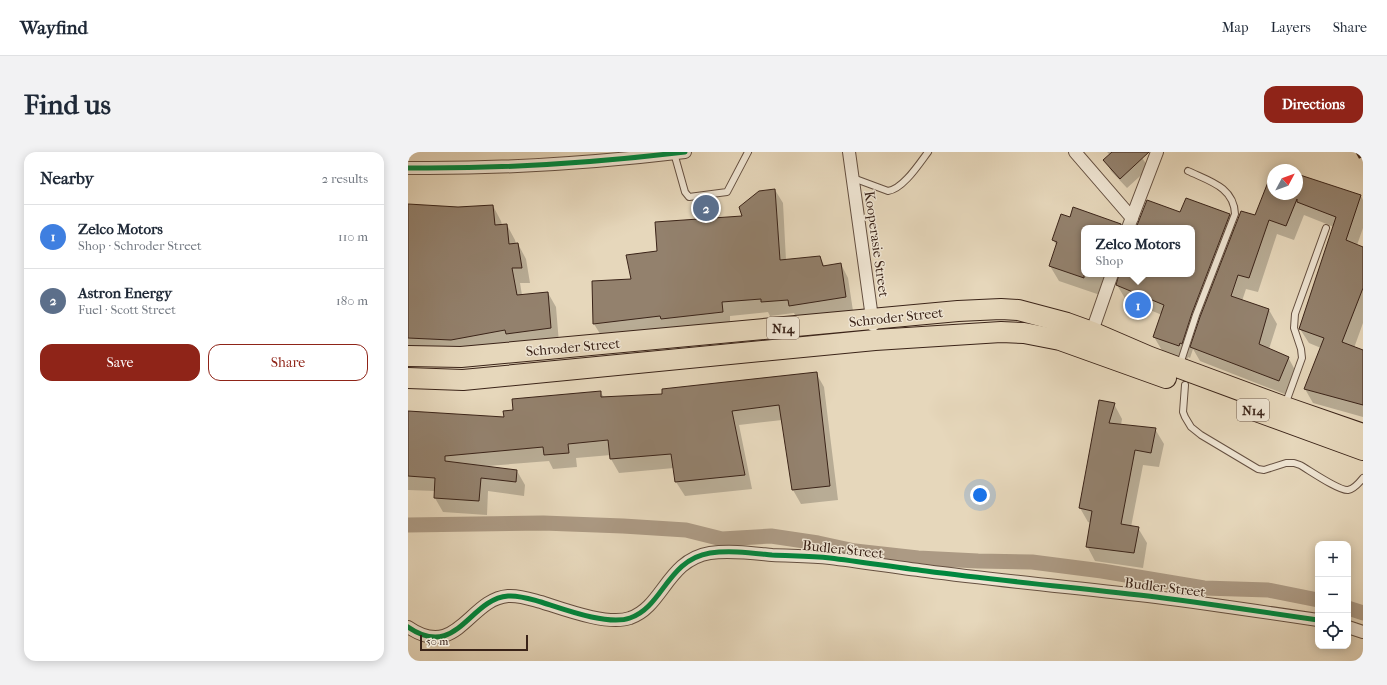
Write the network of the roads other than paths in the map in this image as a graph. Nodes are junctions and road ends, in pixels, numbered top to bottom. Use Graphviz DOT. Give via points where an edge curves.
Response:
graph roads {
  1 [pos="748,152"];
  2 [pos="849,152"];
  3 [pos="928,152"];
  4 [pos="1075,152"];
  5 [pos="1157,152"];
  6 [pos="680,153"];
  7 [pos="408,168"];
  8 [pos="1188,171"];
  9 [pos="853,178"];
  10 [pos="1130,223"];
  11 [pos="1326,228"];
  12 [pos="1111,277"];
  13 [pos="873,320"];
  14 [pos="875,340"];
  15 [pos="1088,340"];
  16 [pos="408,356"];
  17 [pos="1182,376"];
  18 [pos="408,378"];
  19 [pos="1282,414"];
  20 [pos="1363,434"];
  21 [pos="1363,450"];
  22 [pos="1363,478"];
  23 [pos="1315,620"];
  24 [pos="408,627"];
  25 [pos="1351,628"];
  26 [pos="1363,632"];
  1 -- 6 [label="lane" via="727,192 689,197 685,192"];
  2 -- 9 [label="street, Kooperasie Street"];
  3 -- 9 [label="lane" via="894,190 888,191"];
  4 -- 10 [label="street"];
  5 -- 10 [label="street"];
  6 -- 7 [label="street" via="479,168"];
  8 -- 17 [label="lane" via="1225,190 1233,201 1235,214 1196,315"];
  9 -- 13 [label="street, Kooperasie Street"];
  11 -- 19 [label="lane" via="1295,314 1294,328 1302,358"];
  12 -- 15 [label="street"];
  13 -- 14 [label="street, Kooperasie Street"];
  13 -- 15 [label="highway, Schroder Street / N14" via="958,311 1018,310 1067,323"];
  13 -- 16 [label="highway, Schroder Street / N14" via="461,357"];
  14 -- 15 [label="highway, Schroder Street / N14" via="1001,332 1024,333 1060,340"];
  14 -- 18 [label="highway, Schroder Street / N14" via="463,380"];
  15 -- 17 [label="highway, Schroder Street / N14"];
  17 -- 19 [label="highway, Schroder Street / N14"];
  17 -- 22 [label="lane" via="1183,412 1191,427 1253,468 1264,470 1274,465 1294,463 1337,487 1348,490 1354,488"];
  19 -- 20 [label="highway, Schroder Street / N14"];
  19 -- 21 [label="highway, Schroder Street / N14"];
  23 -- 24 [label="street, Budler Street" via="1156,597 829,558 742,552 710,553 689,560 668,579 645,610 622,620 596,618 527,598 507,596 491,602 448,636 432,638"];
  25 -- 26 [label="street"];
}
